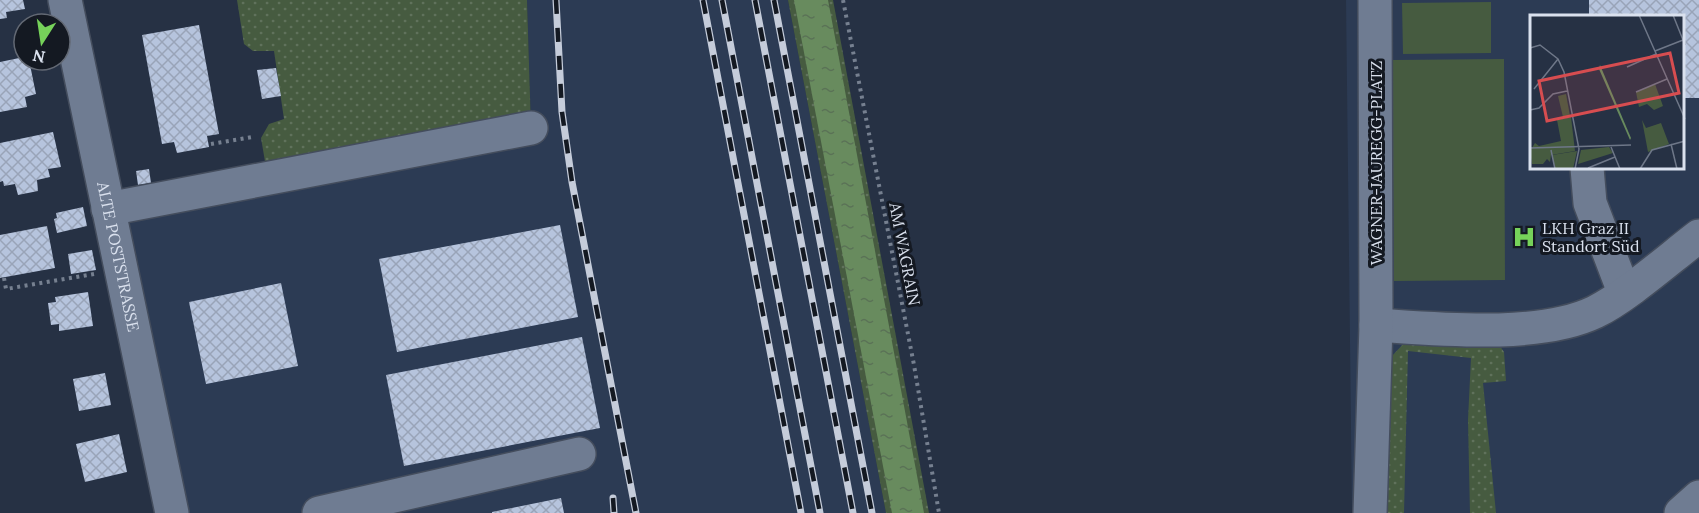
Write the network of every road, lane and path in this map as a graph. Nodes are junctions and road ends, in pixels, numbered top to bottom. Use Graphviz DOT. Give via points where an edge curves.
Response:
graph roads {
  1 [pos="65,0"];
  2 [pos="843,0"];
  3 [pos="1375,0"];
  4 [pos="531,128"];
  5 [pos="252,136"];
  6 [pos="211,144"];
  7 [pos="1587,170"];
  8 [pos="108,209"];
  9 [pos="1699,236"];
  10 [pos="121,270"];
  11 [pos="4,278"];
  12 [pos="1624,292"];
  13 [pos="1376,325"];
  14 [pos="579,454"];
  15 [pos="1699,497"];
  16 [pos="172,513"];
  17 [pos="319,513"];
  18 [pos="939,513"];
  19 [pos="1370,513"];
  20 [pos="1681,513"];
  1 -- 8 [label="street, ALTE POSTSTRASSE"];
  2 -- 18 [label="path, AM WAGRAIN"];
  3 -- 13 [label="street, WAGNER-JAUREGG-PLATZ"];
  4 -- 8 [label="street"];
  5 -- 6 [label="path"];
  7 -- 12 [label="street" via="1590,203"];
  8 -- 10 [label="street, ALTE POSTSTRASSE"];
  9 -- 12 [label="street"];
  10 -- 11 [label="path" via="6,289"];
  10 -- 16 [label="street, ALTE POSTSTRASSE"];
  12 -- 13 [label="street" via="1596,312 1536,328"];
  13 -- 19 [label="street, WAGNER-JAUREGG-PLATZ"];
  14 -- 17 [label="street"];
  15 -- 20 [label="street"];
}
